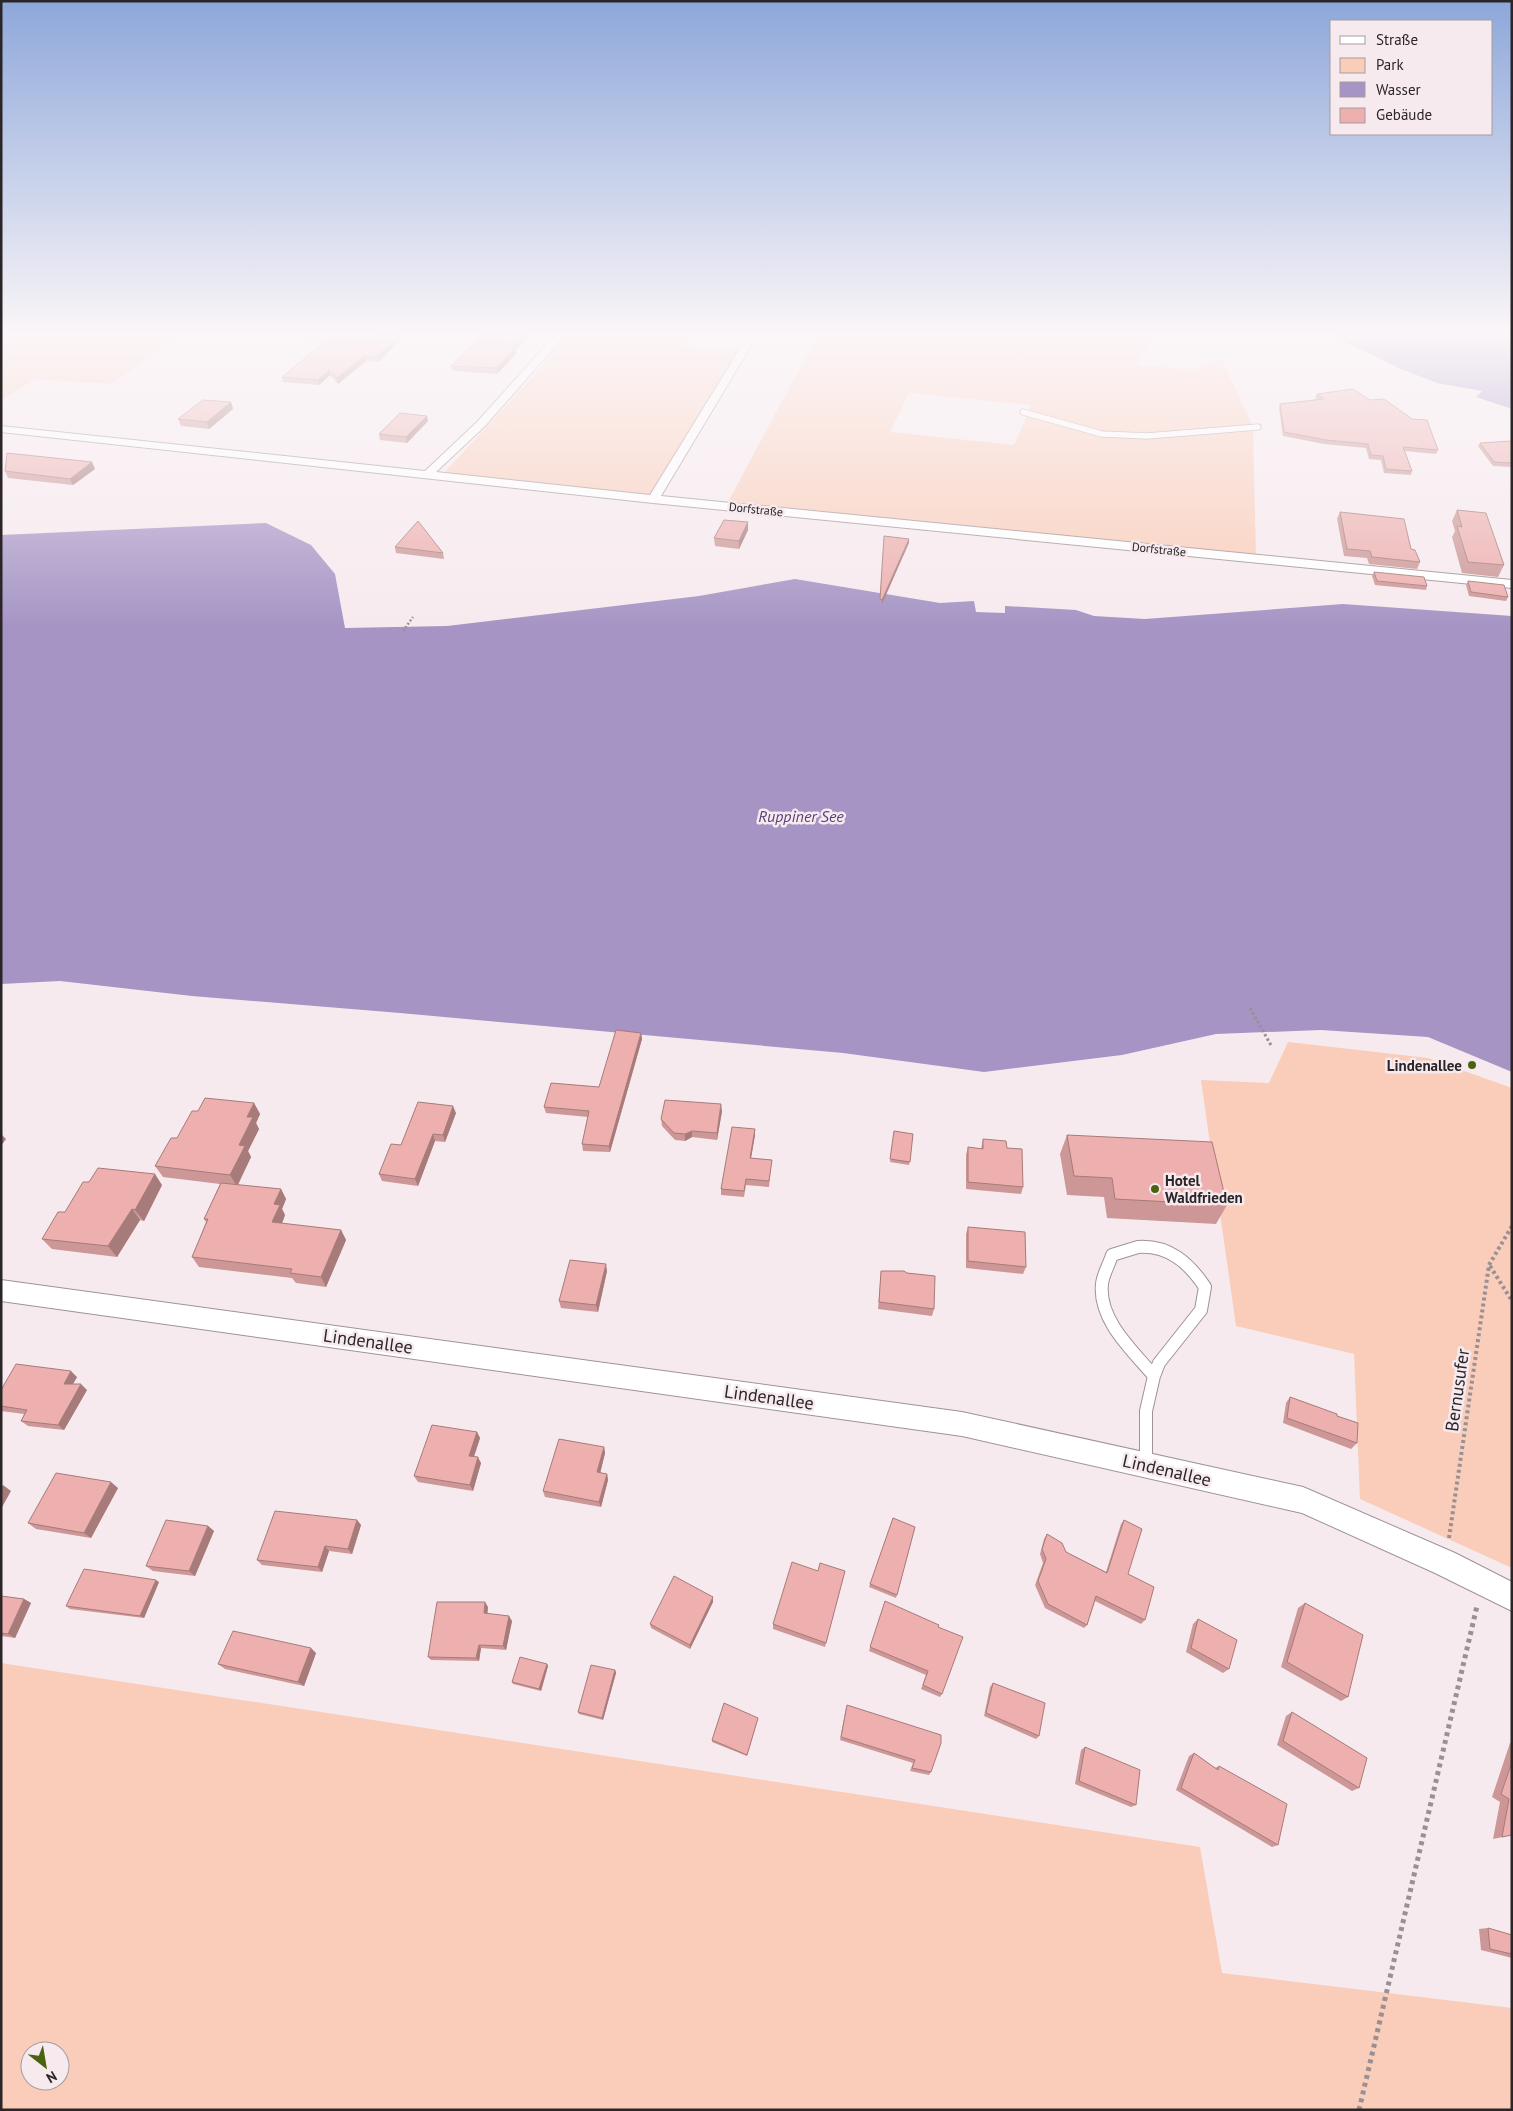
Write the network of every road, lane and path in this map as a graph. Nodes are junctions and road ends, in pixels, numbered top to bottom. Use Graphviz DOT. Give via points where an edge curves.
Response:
graph roads {
  1 [pos="34,433"];
  2 [pos="472,433"];
  3 [pos="693,433"];
  4 [pos="1097,433"];
  5 [pos="1190,433"];
  6 [pos="428,474"];
  7 [pos="652,499"];
  8 [pos="1512,584"];
  9 [pos="413,618"];
  10 [pos="403,631"];
  11 [pos="1250,1008"];
  12 [pos="1272,1047"];
  13 [pos="1512,1226"];
  14 [pos="1489,1265"];
  15 [pos="1,1290"];
  16 [pos="1512,1301"];
  17 [pos="1154,1376"];
  18 [pos="1146,1465"];
  19 [pos="1445,1563"];
  20 [pos="1483,1581"];
  21 [pos="1512,1597"];
  22 [pos="1359,2110"];
  1 -- 6 [label="street, Dorfstraße"];
  2 -- 6 [label="street"];
  3 -- 7 [label="street"];
  4 -- 5 [label="lane" via="1147,436"];
  6 -- 7 [label="street, Dorfstraße"];
  7 -- 8 [label="street, Dorfstraße"];
  9 -- 10 [label="path"];
  11 -- 12 [label="path"];
  13 -- 14 [label="path, Bernusufer"];
  14 -- 16 [label="path"];
  14 -- 19 [label="path, Bernusufer"];
  15 -- 18 [label="street, Lindenallee" via="962,1424"];
  17 -- 17 [label="lane" via="1160,1363 1201,1310 1205,1287 1195,1271 1181,1259 1164,1250 1143,1246 1112,1255 1102,1285 1107,1315"];
  17 -- 18 [label="lane" via="1146,1411"];
  18 -- 19 [label="street, Lindenallee" via="1303,1500"];
  19 -- 20 [label="street, Lindenallee"];
  20 -- 21 [label="street, Lindenallee"];
  20 -- 22 [label="path"];
}
